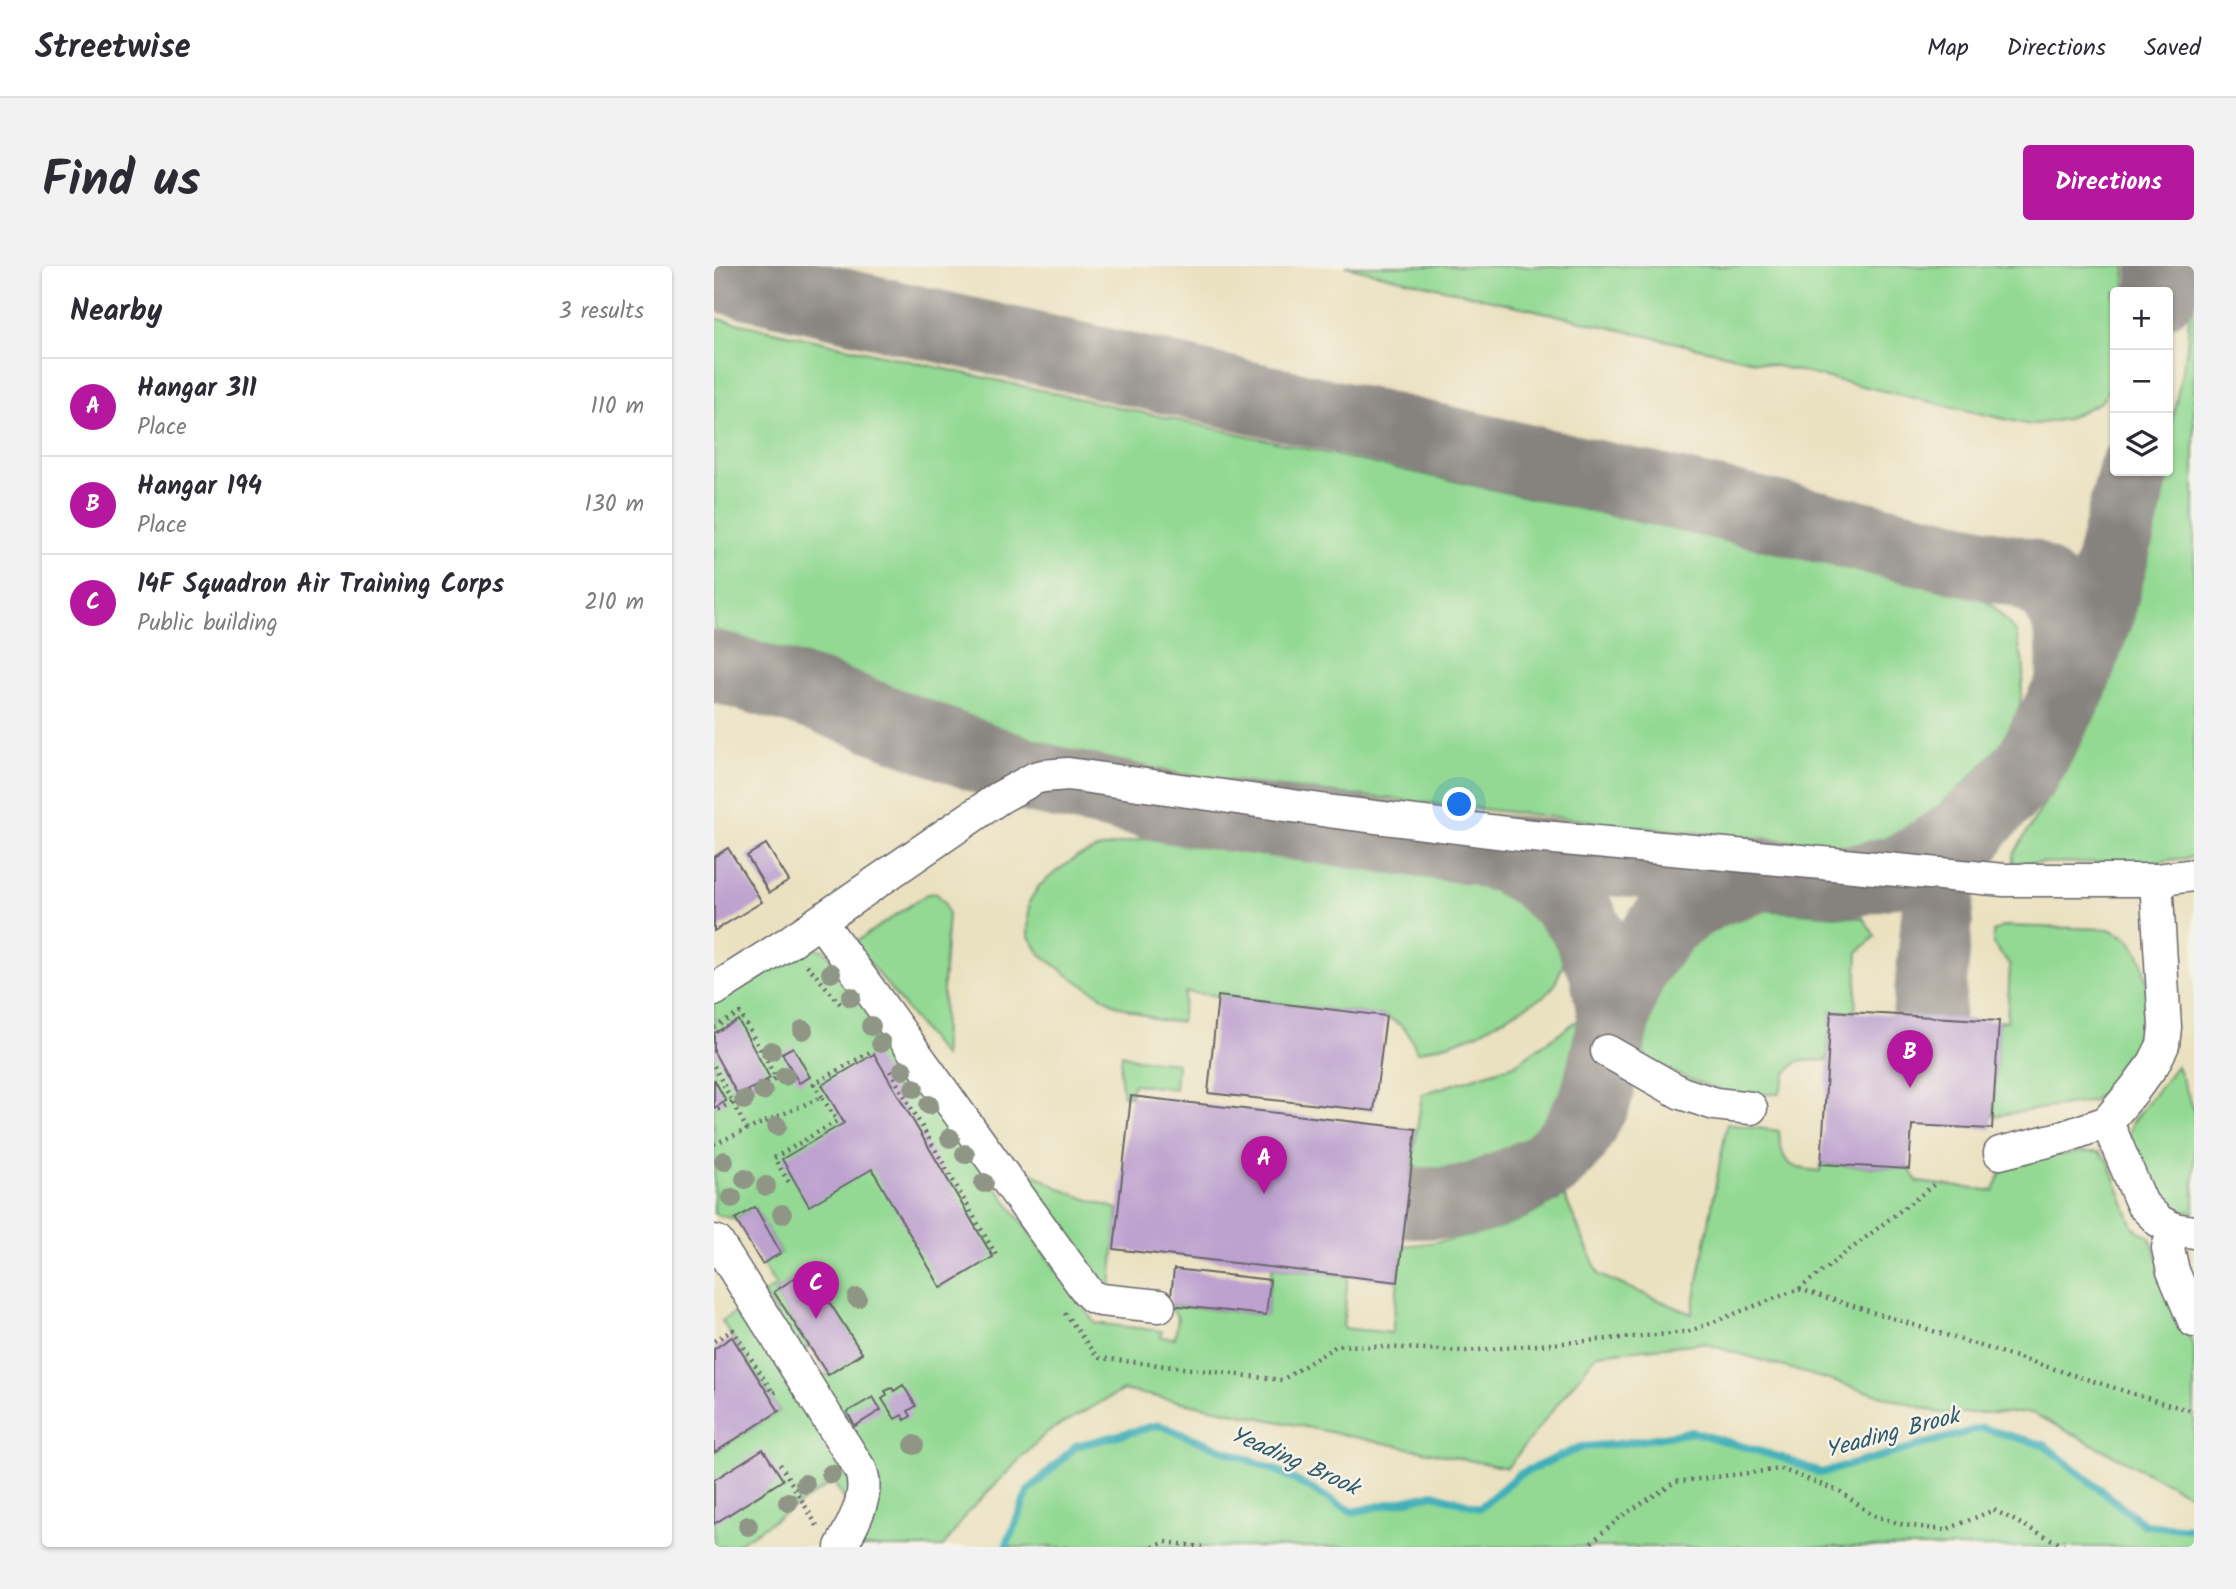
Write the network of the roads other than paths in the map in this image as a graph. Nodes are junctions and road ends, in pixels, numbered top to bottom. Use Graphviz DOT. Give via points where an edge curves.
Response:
graph roads {
  1 [pos="2194,874"];
  2 [pos="2156,880"];
  3 [pos="820,921"];
  4 [pos="714,990"];
  5 [pos="1607,1051"];
  6 [pos="1751,1108"];
  7 [pos="2107,1122"];
  8 [pos="2000,1153"];
  9 [pos="2184,1231"];
  10 [pos="714,1241"];
  11 [pos="1159,1306"];
  12 [pos="2194,1321"];
  13 [pos="841,1527"];
  1 -- 2 [label="street"];
  2 -- 3 [label="street" via="2004,880 1522,835 1068,774 1043,776 999,798"];
  2 -- 7 [label="street" via="2163,1045"];
  3 -- 4 [label="street"];
  3 -- 11 [label="street" via="1087,1291 1101,1300"];
  5 -- 6 [label="street" via="1681,1093 1715,1104"];
  7 -- 8 [label="street"];
  7 -- 9 [label="street" via="2142,1204 2159,1221"];
  9 -- 12 [label="street" via="2168,1248"];
  10 -- 13 [label="street" via="861,1471 864,1496"];
}
